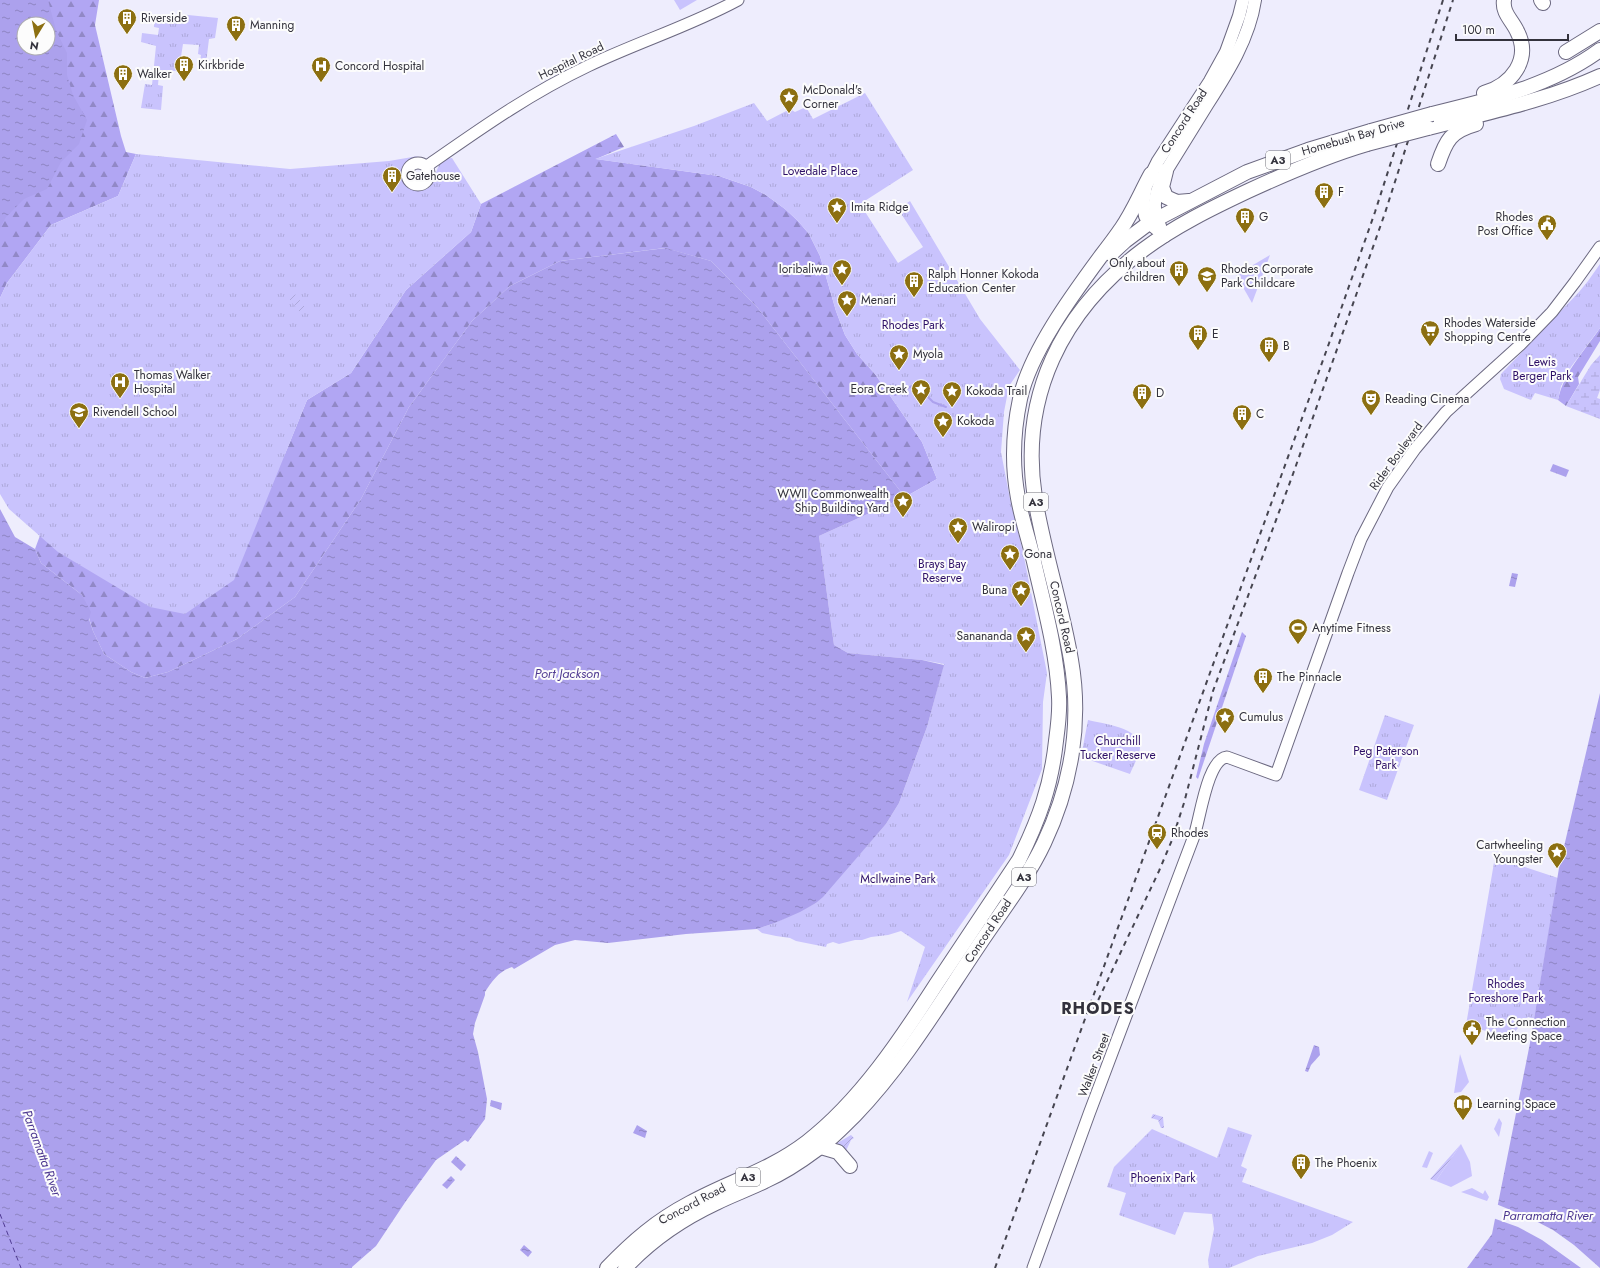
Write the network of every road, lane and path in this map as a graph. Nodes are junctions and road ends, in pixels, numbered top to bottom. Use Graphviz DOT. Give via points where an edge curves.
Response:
graph roads {
  1 [pos="738,0"];
  2 [pos="1243,0"];
  3 [pos="1255,0"];
  4 [pos="1504,0"];
  5 [pos="1600,31"];
  6 [pos="1566,52"];
  7 [pos="1596,54"];
  8 [pos="1600,76"];
  9 [pos="1575,87"];
  10 [pos="1448,110"];
  11 [pos="1369,138"];
  12 [pos="1438,164"];
  13 [pos="427,166"];
  14 [pos="1166,171"];
  15 [pos="1151,174"];
  16 [pos="1189,201"];
  17 [pos="1152,221"];
  18 [pos="1165,236"];
  19 [pos="1600,247"];
  20 [pos="1082,282"];
  21 [pos="1028,377"];
  22 [pos="1043,384"];
  23 [pos="1220,759"];
  24 [pos="821,1147"];
  25 [pos="850,1166"];
  26 [pos="655,1210"];
  27 [pos="653,1225"];
  28 [pos="607,1268"];
  29 [pos="625,1268"];
  30 [pos="1033,1268"];
  1 -- 13 [label="street, Hospital Road" via="540,90"];
  2 -- 15 [label="main road, Concord Road" via="1226,52"];
  3 -- 14 [label="main road, Concord Road" via="1246,32 1232,64"];
  4 -- 10 [label="highway" via="1506,12 1520,38 1521,56 1517,68 1506,82 1490,91 1465,98"];
  5 -- 6 [label="highway"];
  7 -- 10 [label="highway, Homebush Bay Drive / A3" via="1524,89"];
  8 -- 9 [label="highway, Homebush Bay Drive / A3"];
  9 -- 11 [label="highway, Homebush Bay Drive / A3, bridge" via="1428,128"];
  9 -- 12 [label="highway" via="1565,99 1461,129 1446,143"];
  10 -- 11 [label="highway, Homebush Bay Drive / A3, bridge"];
  11 -- 16 [label="highway, Homebush Bay Drive / A3" via="1321,145 1247,172"];
  11 -- 18 [label="highway, Homebush Bay Drive / A3" via="1231,199"];
  14 -- 16 [label="highway" via="1162,187 1166,197 1177,202"];
  14 -- 17 [label="main road, Concord Road" via="1155,196"];
  15 -- 17 [label="main road, Concord Road" via="1146,185 1143,205 1145,216"];
  15 -- 20 [label="highway" via="1122,229"];
  16 -- 17 [label="highway, Homebush Bay Drive / A3"];
  17 -- 18 [label="main road"];
  17 -- 20 [label="highway, Homebush Bay Drive / A3" via="1125,241"];
  18 -- 22 [label="highway, Concord Road / A3" via="1145,248 1124,266 1087,303 1059,343"];
  19 -- 23 [label="street, Rider Boulevard" via="1552,312 1520,345 1446,412 1388,487 1361,539 1276,775 1228,757"];
  20 -- 21 [label="highway, Concord Road / A3" via="1056,322"];
  21 -- 22 [label="highway"];
  21 -- 27 [label="highway, Concord Road / A3" via="1020,398 1014,437 1015,475 1020,509 1053,649 1059,704 1051,774 1042,810 1019,860 902,1036 834,1119 775,1164 691,1202"];
  22 -- 24 [label="highway, Concord Road / A3" via="1032,440 1034,488 1072,662 1075,690 1073,746 1062,797 1042,847 1031,866 921,1032 874,1095"];
  23 -- 30 [label="street, Walker Street" via="1212,772 1203,797 1196,831"];
  24 -- 25 [label="highway" via="838,1152"];
  24 -- 29 [label="highway, Concord Road / A3" via="766,1181 713,1204 674,1226"];
  26 -- 27 [label="highway"];
  27 -- 28 [label="highway, Concord Road / A3"];
}
